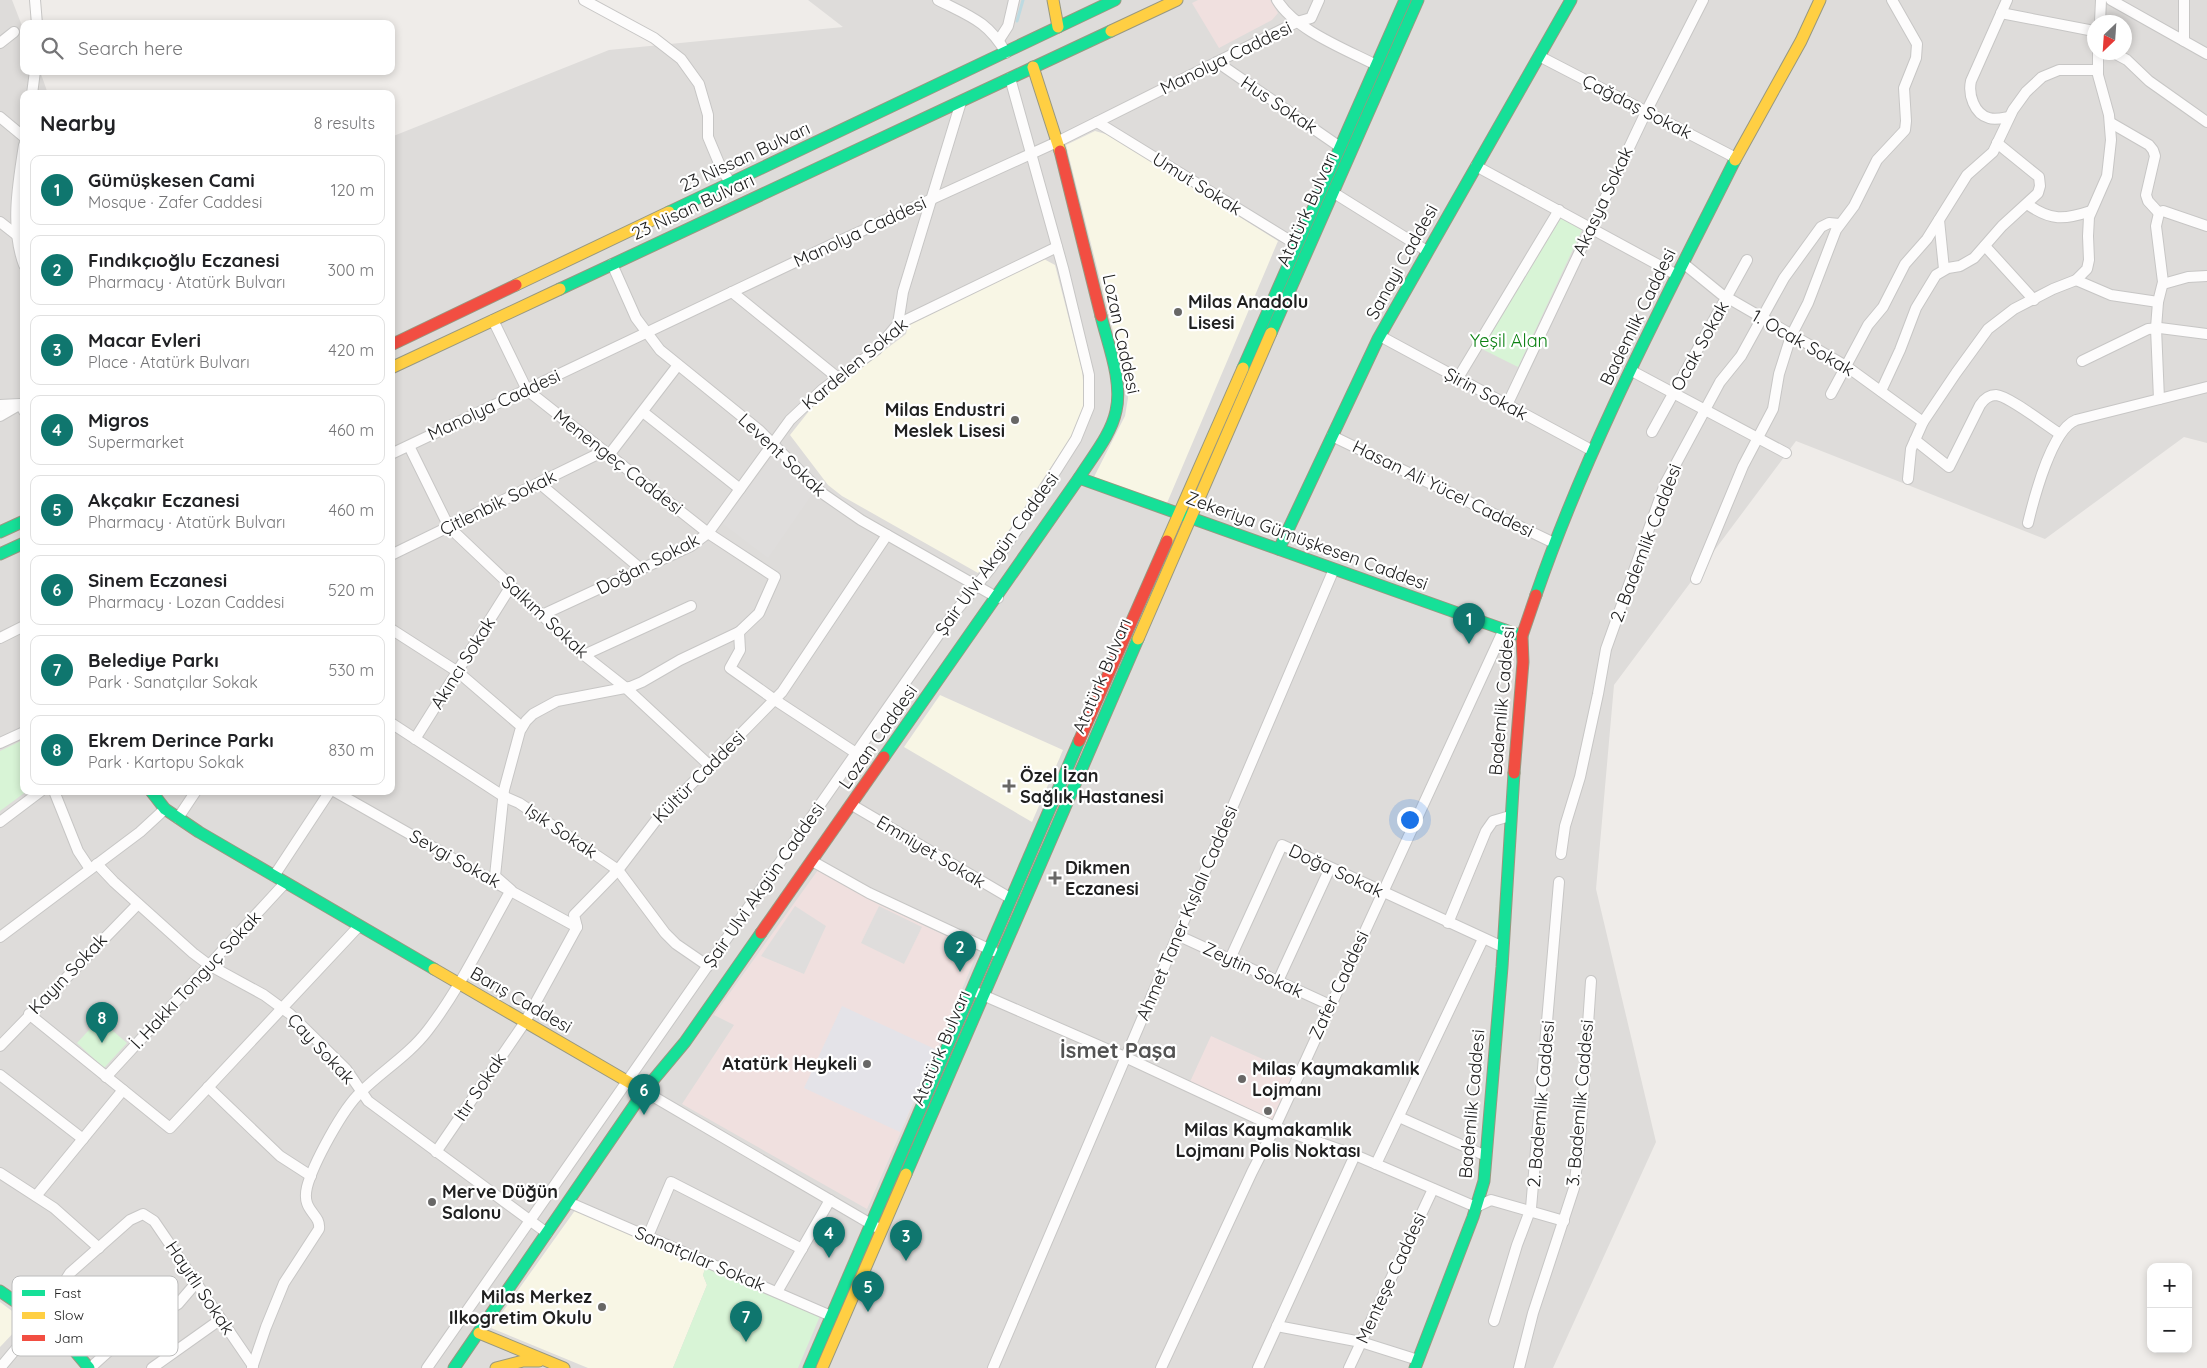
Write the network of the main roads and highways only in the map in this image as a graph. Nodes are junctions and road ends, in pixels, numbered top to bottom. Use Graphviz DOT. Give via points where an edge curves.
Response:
graph roads {
  1 [pos="1053,0"];
  2 [pos="1115,0"];
  3 [pos="1178,0"];
  4 [pos="1405,0"];
  5 [pos="1418,0"];
  6 [pos="1570,0"];
  7 [pos="1820,0"];
  8 [pos="1058,27"];
  9 [pos="1033,67"];
  10 [pos="395,343"];
  11 [pos="395,366"];
  12 [pos="1080,478"];
  13 [pos="1178,513"];
  14 [pos="1190,518"];
  15 [pos="20,523"];
  16 [pos="0,532"];
  17 [pos="20,545"];
  18 [pos="1279,549"];
  19 [pos="0,554"];
  20 [pos="1522,636"];
  21 [pos="154,795"];
  22 [pos="644,1091"];
  23 [pos="0,1290"];
  24 [pos="12,1298"];
  25 [pos="479,1333"];
  26 [pos="80,1356"];
  27 [pos="548,1361"];
  28 [pos="1417,1364"];
  29 [pos="90,1368"];
  30 [pos="454,1368"];
  31 [pos="496,1368"];
  32 [pos="564,1368"];
  33 [pos="809,1368"];
  34 [pos="822,1368"];
  1 -- 8 [label="main road"];
  2 -- 8 [label="main road, 23 Nissan Bulvarı"];
  3 -- 9 [label="main road, 23 Nisan Bulvarı"];
  4 -- 13 [label="main road, Atatürk Bulvarı"];
  5 -- 14 [label="main road, Atatürk Bulvarı"];
  6 -- 18 [label="main road, Sanayi Caddesi" via="1380,336"];
  7 -- 20 [label="main road, Bademlik Caddesi" via="1736,158 1592,451 1554,543"];
  8 -- 10 [label="main road, 23 Nissan Bulvarı"];
  9 -- 11 [label="main road, 23 Nisan Bulvarı"];
  9 -- 12 [label="main road, Lozan Caddesi" via="1070,188 1117,389 1118,405 1113,420"];
  12 -- 13 [label="main road, Zekeriya Gümüşkesen Caddesi"];
  12 -- 22 [label="main road, Lozan Caddesi" via="685,1042"];
  13 -- 14 [label="main road, Zekeriya Gümüşkesen Caddesi"];
  13 -- 33 [label="main road, Atatürk Bulvarı"];
  14 -- 18 [label="main road, Zekeriya Gümüşkesen Caddesi"];
  14 -- 34 [label="main road, Atatürk Bulvarı"];
  15 -- 16 [label="main road"];
  17 -- 19 [label="main road"];
  18 -- 20 [label="main road, Zekeriya Gümüşkesen Caddesi"];
  20 -- 28 [label="main road, Bademlik Caddesi" via="1523,662 1484,1181"];
  21 -- 22 [label="main road, Barış Caddesi" via="165,809 178,818 285,883"];
  22 -- 25 [label="main road, Lozan Caddesi"];
  23 -- 24 [label="main road"];
  25 -- 27 [label="main road"];
  25 -- 30 [label="main road, Lozan Caddesi"];
  26 -- 29 [label="main road"];
  27 -- 31 [label="main road" via="523,1360"];
  27 -- 32 [label="main road"];
}
